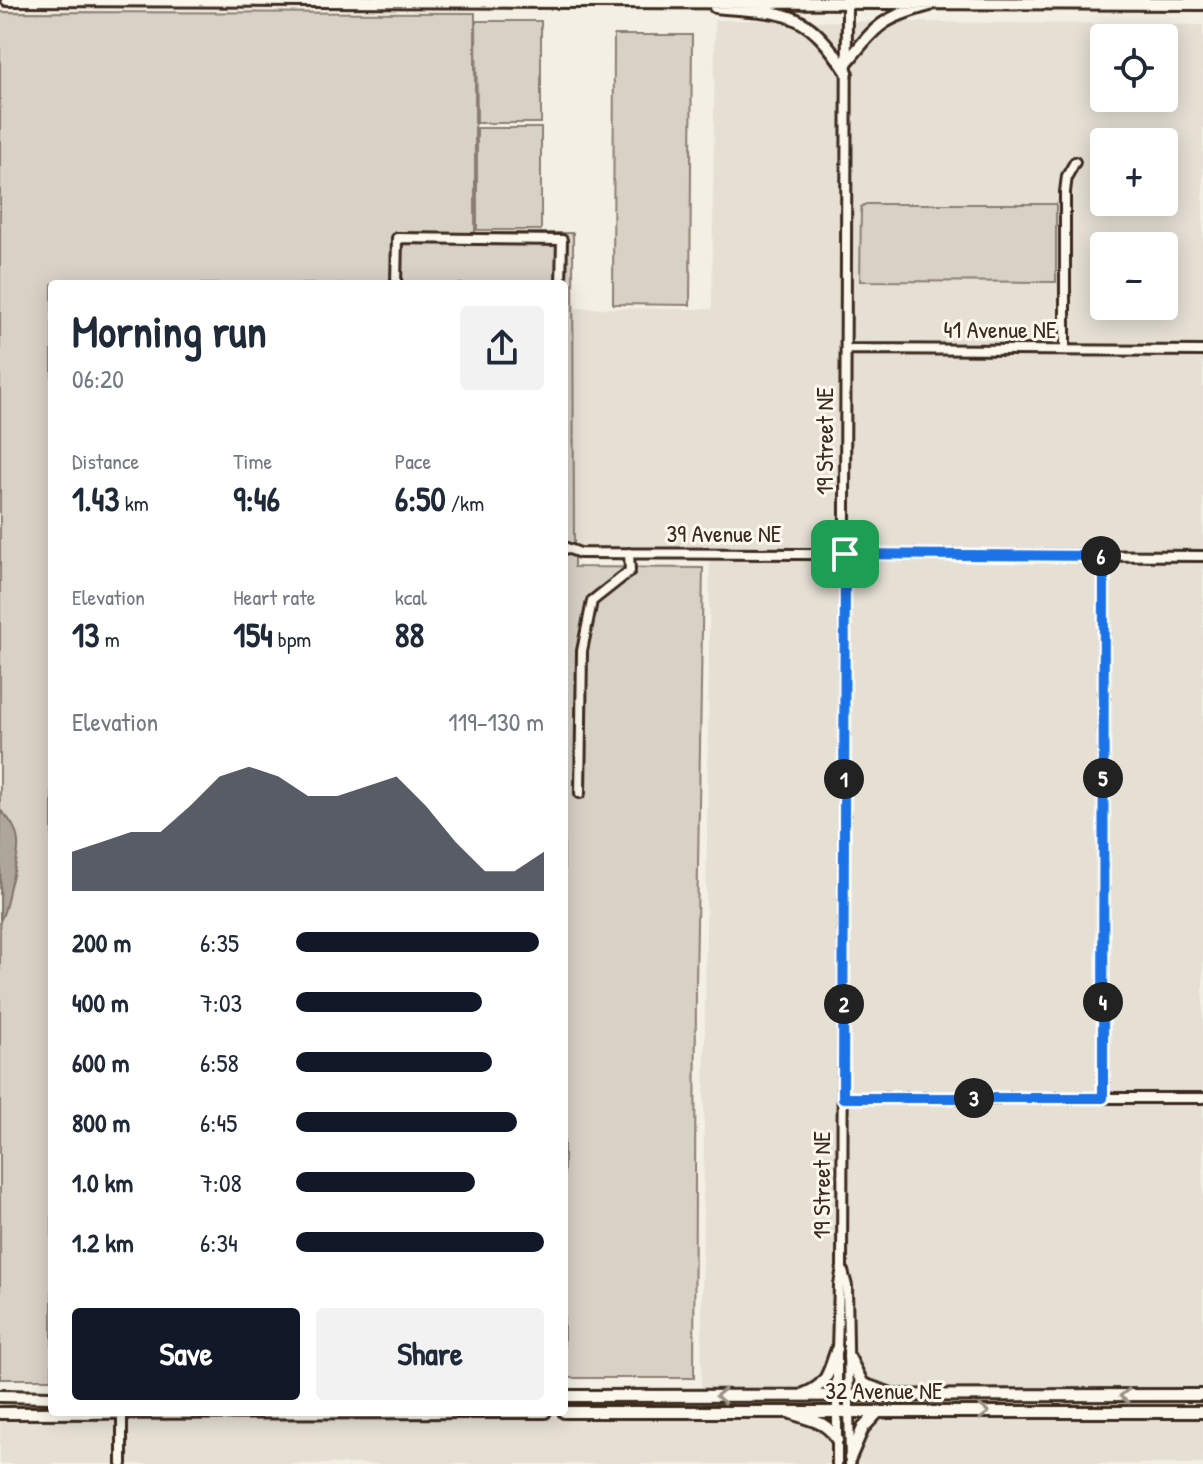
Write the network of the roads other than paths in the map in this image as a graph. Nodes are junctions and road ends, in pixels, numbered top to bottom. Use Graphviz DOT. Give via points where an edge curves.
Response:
graph roads {
  1 [pos="7,0"];
  2 [pos="847,0"];
  3 [pos="658,1"];
  4 [pos="699,1"];
  5 [pos="943,1"];
  6 [pos="1203,4"];
  7 [pos="847,67"];
  8 [pos="1075,162"];
  9 [pos="396,280"];
  10 [pos="561,280"];
  11 [pos="846,349"];
  12 [pos="1065,350"];
  13 [pos="1203,351"];
  14 [pos="570,551"];
  15 [pos="629,553"];
  16 [pos="845,554"];
  17 [pos="1104,556"];
  18 [pos="1203,556"];
  19 [pos="580,793"];
  20 [pos="843,1098"];
  21 [pos="1103,1098"];
  22 [pos="1203,1098"];
  23 [pos="842,1267"];
  24 [pos="837,1349"];
  25 [pos="849,1357"];
  26 [pos="1203,1395"];
  27 [pos="0,1396"];
  28 [pos="568,1396"];
  29 [pos="48,1397"];
  30 [pos="799,1397"];
  31 [pos="838,1397"];
  32 [pos="850,1397"];
  33 [pos="902,1397"];
  34 [pos="786,1411"];
  35 [pos="838,1411"];
  36 [pos="850,1411"];
  37 [pos="568,1412"];
  38 [pos="878,1412"];
  39 [pos="1203,1412"];
  40 [pos="0,1413"];
  41 [pos="48,1413"];
  42 [pos="122,1416"];
  43 [pos="837,1440"];
  44 [pos="850,1461"];
  45 [pos="122,1464"];
  46 [pos="837,1464"];
  1 -- 3 [label="main road"];
  2 -- 4 [label="main road"];
  2 -- 5 [label="main road"];
  2 -- 7 [label="street, 19 Street NE"];
  3 -- 4 [label="main road"];
  3 -- 7 [label="main road" via="799,19"];
  5 -- 6 [label="main road"];
  5 -- 7 [label="main road" via="881,22"];
  7 -- 11 [label="street, 19 Street NE"];
  8 -- 12 [label="street" via="1065,192"];
  9 -- 10 [label="street" via="397,238 420,238 562,240"];
  11 -- 12 [label="street, 41 Avenue NE"];
  11 -- 16 [label="street, 19 Street NE"];
  12 -- 13 [label="street, 41 Avenue NE"];
  14 -- 15 [label="street, 39 Avenue NE"];
  15 -- 16 [label="street, 39 Avenue NE"];
  15 -- 19 [label="street" via="630,571 592,601 589,613 582,651"];
  16 -- 17 [label="street, 39 Avenue NE"];
  16 -- 20 [label="street, 19 Street NE"];
  17 -- 18 [label="street, 39 Avenue NE"];
  17 -- 21 [label="street"];
  20 -- 21 [label="street"];
  20 -- 23 [label="street, 19 Street NE"];
  21 -- 22 [label="street"];
  23 -- 24 [label="street, 19 Street NE"];
  23 -- 25 [label="street, 19 Street NE"];
  24 -- 30 [label="main road" via="826,1381"];
  24 -- 31 [label="street, 19 Street NE"];
  25 -- 32 [label="street, 19 Street NE"];
  25 -- 33 [label="main road" via="863,1384"];
  26 -- 33 [label="main road, 32 Avenue NE, one-way"];
  27 -- 29 [label="main road"];
  30 -- 28 [label="main road, 32 Avenue NE, one-way"];
  30 -- 31 [label="main road, 32 Avenue NE"];
  31 -- 32 [label="main road, 32 Avenue NE"];
  31 -- 35 [label="street, 19 Street NE"];
  32 -- 33 [label="main road, 32 Avenue NE"];
  32 -- 36 [label="street, 19 Street NE"];
  34 -- 35 [label="main road, 32 Avenue NE"];
  34 -- 37 [label="main road, 32 Avenue NE"];
  34 -- 43 [label="main road" via="824,1425"];
  35 -- 36 [label="main road, 32 Avenue NE"];
  35 -- 43 [label="street, 19 Street NE"];
  36 -- 38 [label="main road, 32 Avenue NE"];
  36 -- 44 [label="street, 19 Street NE"];
  38 -- 39 [label="main road, 32 Avenue NE, one-way"];
  38 -- 44 [label="main road" via="863,1428"];
  40 -- 41 [label="main road"];
  42 -- 45 [label="street"];
  43 -- 46 [label="street, 19 Street NE"];
}
